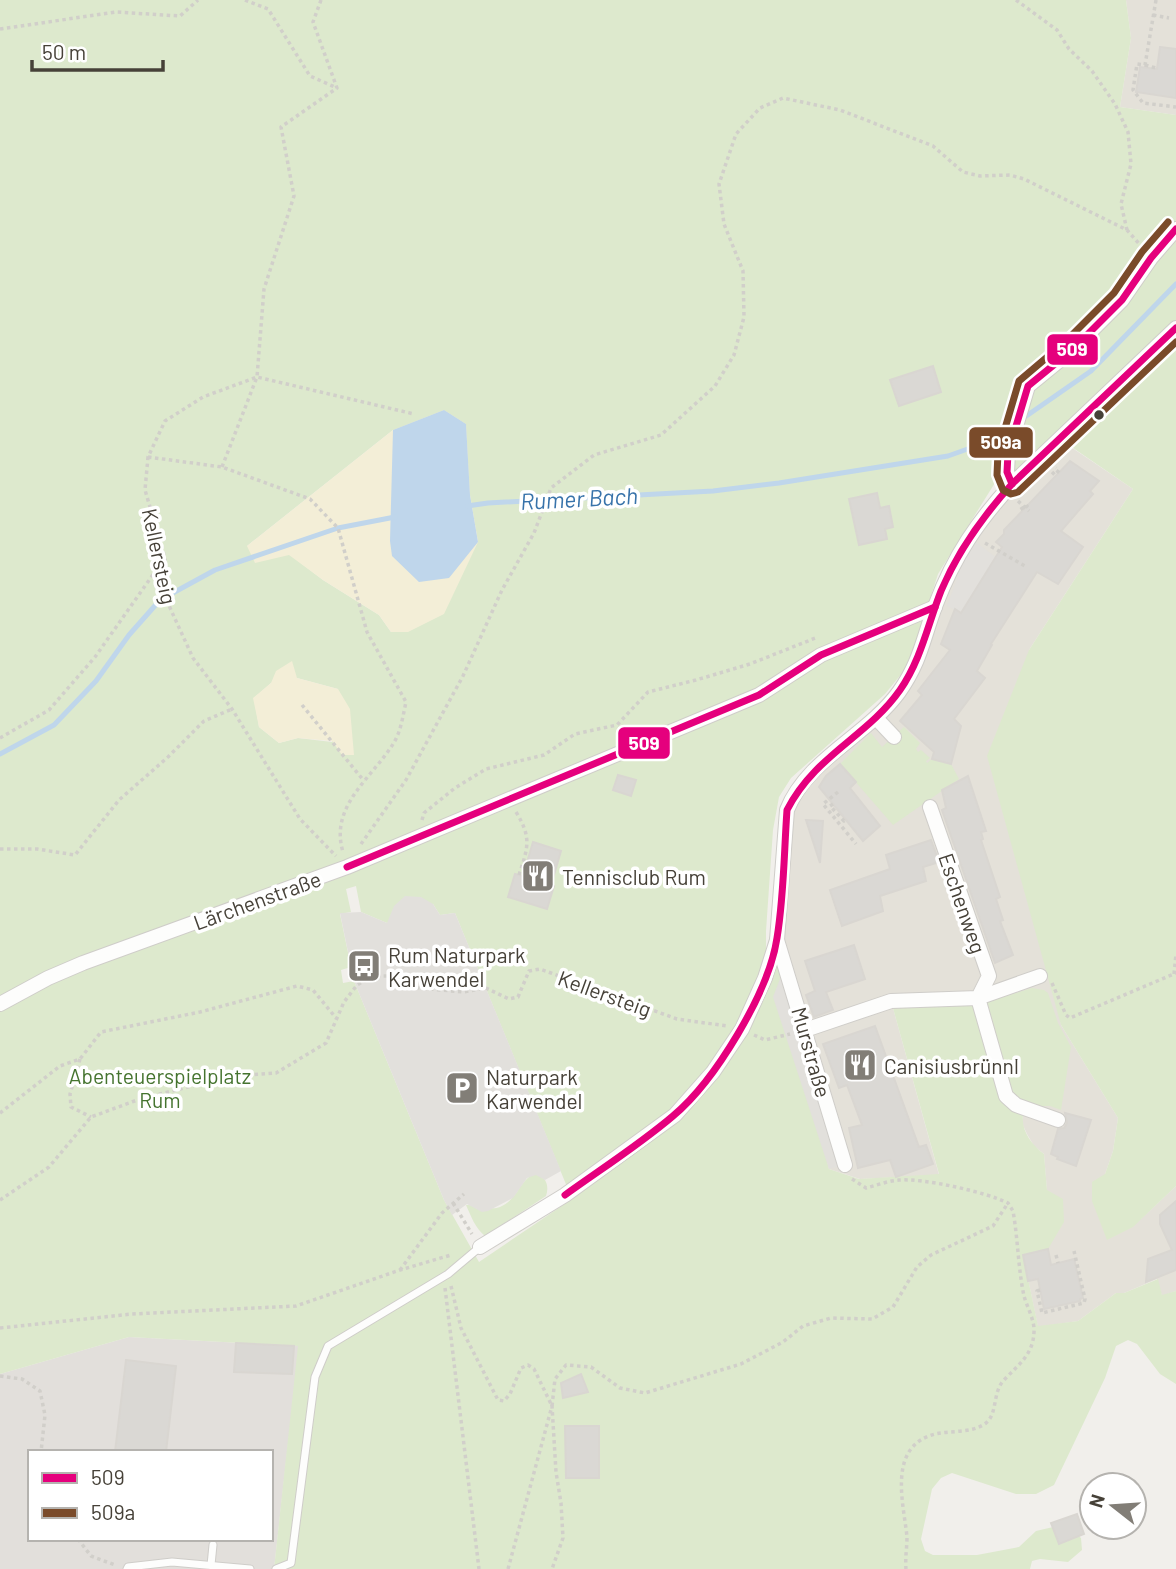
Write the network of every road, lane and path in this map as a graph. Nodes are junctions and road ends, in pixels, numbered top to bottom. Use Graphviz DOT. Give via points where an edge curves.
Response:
graph roads {
  1 [pos="198,0"];
  2 [pos="245,0"];
  3 [pos="321,0"];
  4 [pos="1016,0"];
  5 [pos="1156,0"];
  6 [pos="1153,15"];
  7 [pos="1169,18"];
  8 [pos="0,29"];
  9 [pos="1145,65"];
  10 [pos="1156,68"];
  11 [pos="337,88"];
  12 [pos="1176,107"];
  13 [pos="1176,229"];
  14 [pos="1127,230"];
  15 [pos="1151,258"];
  16 [pos="1176,328"];
  17 [pos="257,377"];
  18 [pos="414,414"];
  19 [pos="148,457"];
  20 [pos="222,467"];
  21 [pos="1012,484"];
  22 [pos="977,538"];
  23 [pos="998,544"];
  24 [pos="995,549"];
  25 [pos="165,558"];
  26 [pos="1025,566"];
  27 [pos="935,607"];
  28 [pos="824,635"];
  29 [pos="302,705"];
  30 [pos="232,709"];
  31 [pos="876,718"];
  32 [pos="894,737"];
  33 [pos="0,738"];
  34 [pos="364,781"];
  35 [pos="838,792"];
  36 [pos="508,799"];
  37 [pos="833,804"];
  38 [pos="929,807"];
  39 [pos="841,819"];
  40 [pos="418,837"];
  41 [pos="856,844"];
  42 [pos="0,849"];
  43 [pos="347,867"];
  44 [pos="519,875"];
  45 [pos="777,940"];
  46 [pos="1176,954"];
  47 [pos="1175,973"];
  48 [pos="1040,976"];
  49 [pos="978,998"];
  50 [pos="0,1004"];
  51 [pos="337,1018"];
  52 [pos="742,1029"];
  53 [pos="805,1030"];
  54 [pos="80,1059"];
  55 [pos="0,1113"];
  56 [pos="91,1116"];
  57 [pos="1058,1120"];
  58 [pos="845,1165"];
  59 [pos="464,1194"];
  60 [pos="0,1200"];
  61 [pos="453,1203"];
  62 [pos="1008,1203"];
  63 [pos="480,1247"];
  64 [pos="1074,1251"];
  65 [pos="454,1255"];
  66 [pos="1056,1255"];
  67 [pos="1058,1263"];
  68 [pos="400,1270"];
  69 [pos="446,1275"];
  70 [pos="1040,1290"];
  71 [pos="0,1328"];
  72 [pos="0,1376"];
  73 [pos="552,1406"];
  74 [pos="41,1450"];
  75 [pos="79,1541"];
  76 [pos="213,1545"];
  77 [pos="211,1565"];
  78 [pos="291,1566"];
  79 [pos="127,1568"];
  80 [pos="250,1569"];
  81 [pos="276,1569"];
  82 [pos="479,1569"];
  83 [pos="508,1569"];
  84 [pos="552,1569"];
  85 [pos="905,1569"];
  1 -- 8 [label="path" via="180,16 116,12"];
  2 -- 11 [label="path" via="268,9 310,76"];
  3 -- 11 [label="path" via="313,22"];
  4 -- 14 [label="path" via="1057,30 1115,104 1128,132 1131,164 1121,204"];
  5 -- 6 [label="path"];
  6 -- 7 [label="path"];
  6 -- 9 [label="path"];
  9 -- 10 [label="path"];
  9 -- 12 [label="path" via="1137,64 1133,90 1143,103"];
  11 -- 17 [label="path" via="281,127 294,196 264,289"];
  13 -- 15 [label="street"];
  14 -- 15 [label="path"];
  14 -- 43 [label="path" via="1024,179 963,172 933,146 840,110 783,98 760,108 736,134 719,184 724,224 743,271 744,317 734,355 715,386 661,435 594,454 551,488 534,533 463,676 406,780"];
  15 -- 21 [label="street" via="1114,309 1072,350 1032,380 1023,397 1006,464"];
  16 -- 21 [label="street"];
  17 -- 18 [label="path"];
  17 -- 19 [label="path, Kellersteig" via="203,397 166,421"];
  17 -- 20 [label="path"];
  19 -- 20 [label="path"];
  19 -- 25 [label="path, Kellersteig" via="145,490"];
  20 -- 34 [label="path" via="310,499 338,528 367,632 406,702 395,742"];
  21 -- 27 [label="street, Murstraße" via="966,540"];
  22 -- 24 [label="path"];
  23 -- 24 [label="path"];
  24 -- 26 [label="path"];
  25 -- 30 [label="path, Kellersteig" via="165,597 193,658"];
  25 -- 33 [label="path" via="95,657 49,710"];
  27 -- 31 [label="street, Murstraße" via="915,669"];
  27 -- 36 [label="street, Lärchenstraße" via="821,655 759,695"];
  28 -- 40 [label="path" via="750,664 648,692 617,725 575,734 544,755 486,769 424,813"];
  29 -- 34 [label="path"];
  30 -- 42 [label="path" via="204,721 119,800 75,855"];
  30 -- 43 [label="path, Kellersteig" via="300,819"];
  31 -- 32 [label="street"];
  31 -- 45 [label="street, Murstraße" via="805,779 794,794 788,810"];
  34 -- 43 [label="path" via="340,817 340,844"];
  35 -- 39 [label="path" via="823,804"];
  36 -- 40 [label="street, Lärchenstraße"];
  36 -- 44 [label="path" via="527,830 528,845"];
  37 -- 39 [label="path"];
  38 -- 49 [label="street, Eschenweg" via="989,976"];
  39 -- 41 [label="path"];
  40 -- 43 [label="street, Lärchenstraße"];
  43 -- 50 [label="street, Lärchenstraße" via="83,963"];
  45 -- 52 [label="street, Murstraße"];
  45 -- 53 [label="street, Murstraße"];
  46 -- 47 [label="path"];
  47 -- 48 [label="path" via="1070,1018 1050,979"];
  48 -- 49 [label="street"];
  49 -- 53 [label="street" via="891,1001"];
  49 -- 57 [label="street, Eschenweg" via="1006,1096 1016,1105"];
  51 -- 52 [label="path, Kellersteig" via="357,985 373,976 392,976 419,988 463,992 486,988 509,999 517,998 529,971 540,969 677,1019"];
  51 -- 54 [label="path" via="313,990 297,986 101,1032"];
  51 -- 56 [label="path" via="326,1042 276,1073 232,1076"];
  52 -- 53 [label="path" via="765,1040"];
  52 -- 63 [label="street, Murstraße" via="713,1072 675,1115 565,1195"];
  53 -- 58 [label="street, Murstraße"];
  54 -- 55 [label="path" via="60,1066"];
  54 -- 56 [label="path" via="69,1094 71,1107"];
  56 -- 60 [label="path" via="48,1167"];
  58 -- 62 [label="path" via="850,1177 866,1188 913,1180"];
  59 -- 61 [label="path"];
  61 -- 63 [label="path"];
  61 -- 68 [label="path"];
  62 -- 73 [label="path" via="993,1226 924,1261 893,1307 872,1318 831,1318 803,1326 741,1364 645,1393 620,1388 591,1367 566,1365 555,1379"];
  62 -- 85 [label="path" via="1013,1211 1024,1295 1035,1329 1032,1347 1026,1360 998,1387 987,1422 929,1435 909,1453 900,1492 907,1542"];
  63 -- 69 [label="lane"];
  64 -- 70 [label="path" via="1084,1303 1042,1312"];
  65 -- 68 [label="path"];
  66 -- 67 [label="path"];
  68 -- 71 [label="path" via="296,1306 131,1314"];
  69 -- 73 [label="path" via="461,1328 498,1400 504,1401 521,1368 528,1365"];
  69 -- 78 [label="lane" via="328,1346 315,1377"];
  69 -- 82 [label="path" via="446,1311"];
  72 -- 74 [label="path" via="22,1379 40,1391 45,1415"];
  73 -- 83 [label="path"];
  73 -- 84 [label="path" via="563,1538"];
  75 -- 79 [label="path" via="98,1560"];
  76 -- 77 [label="lane"];
  77 -- 79 [label="lane" via="172,1562"];
  77 -- 80 [label="lane"];
  78 -- 81 [label="lane"];
}
